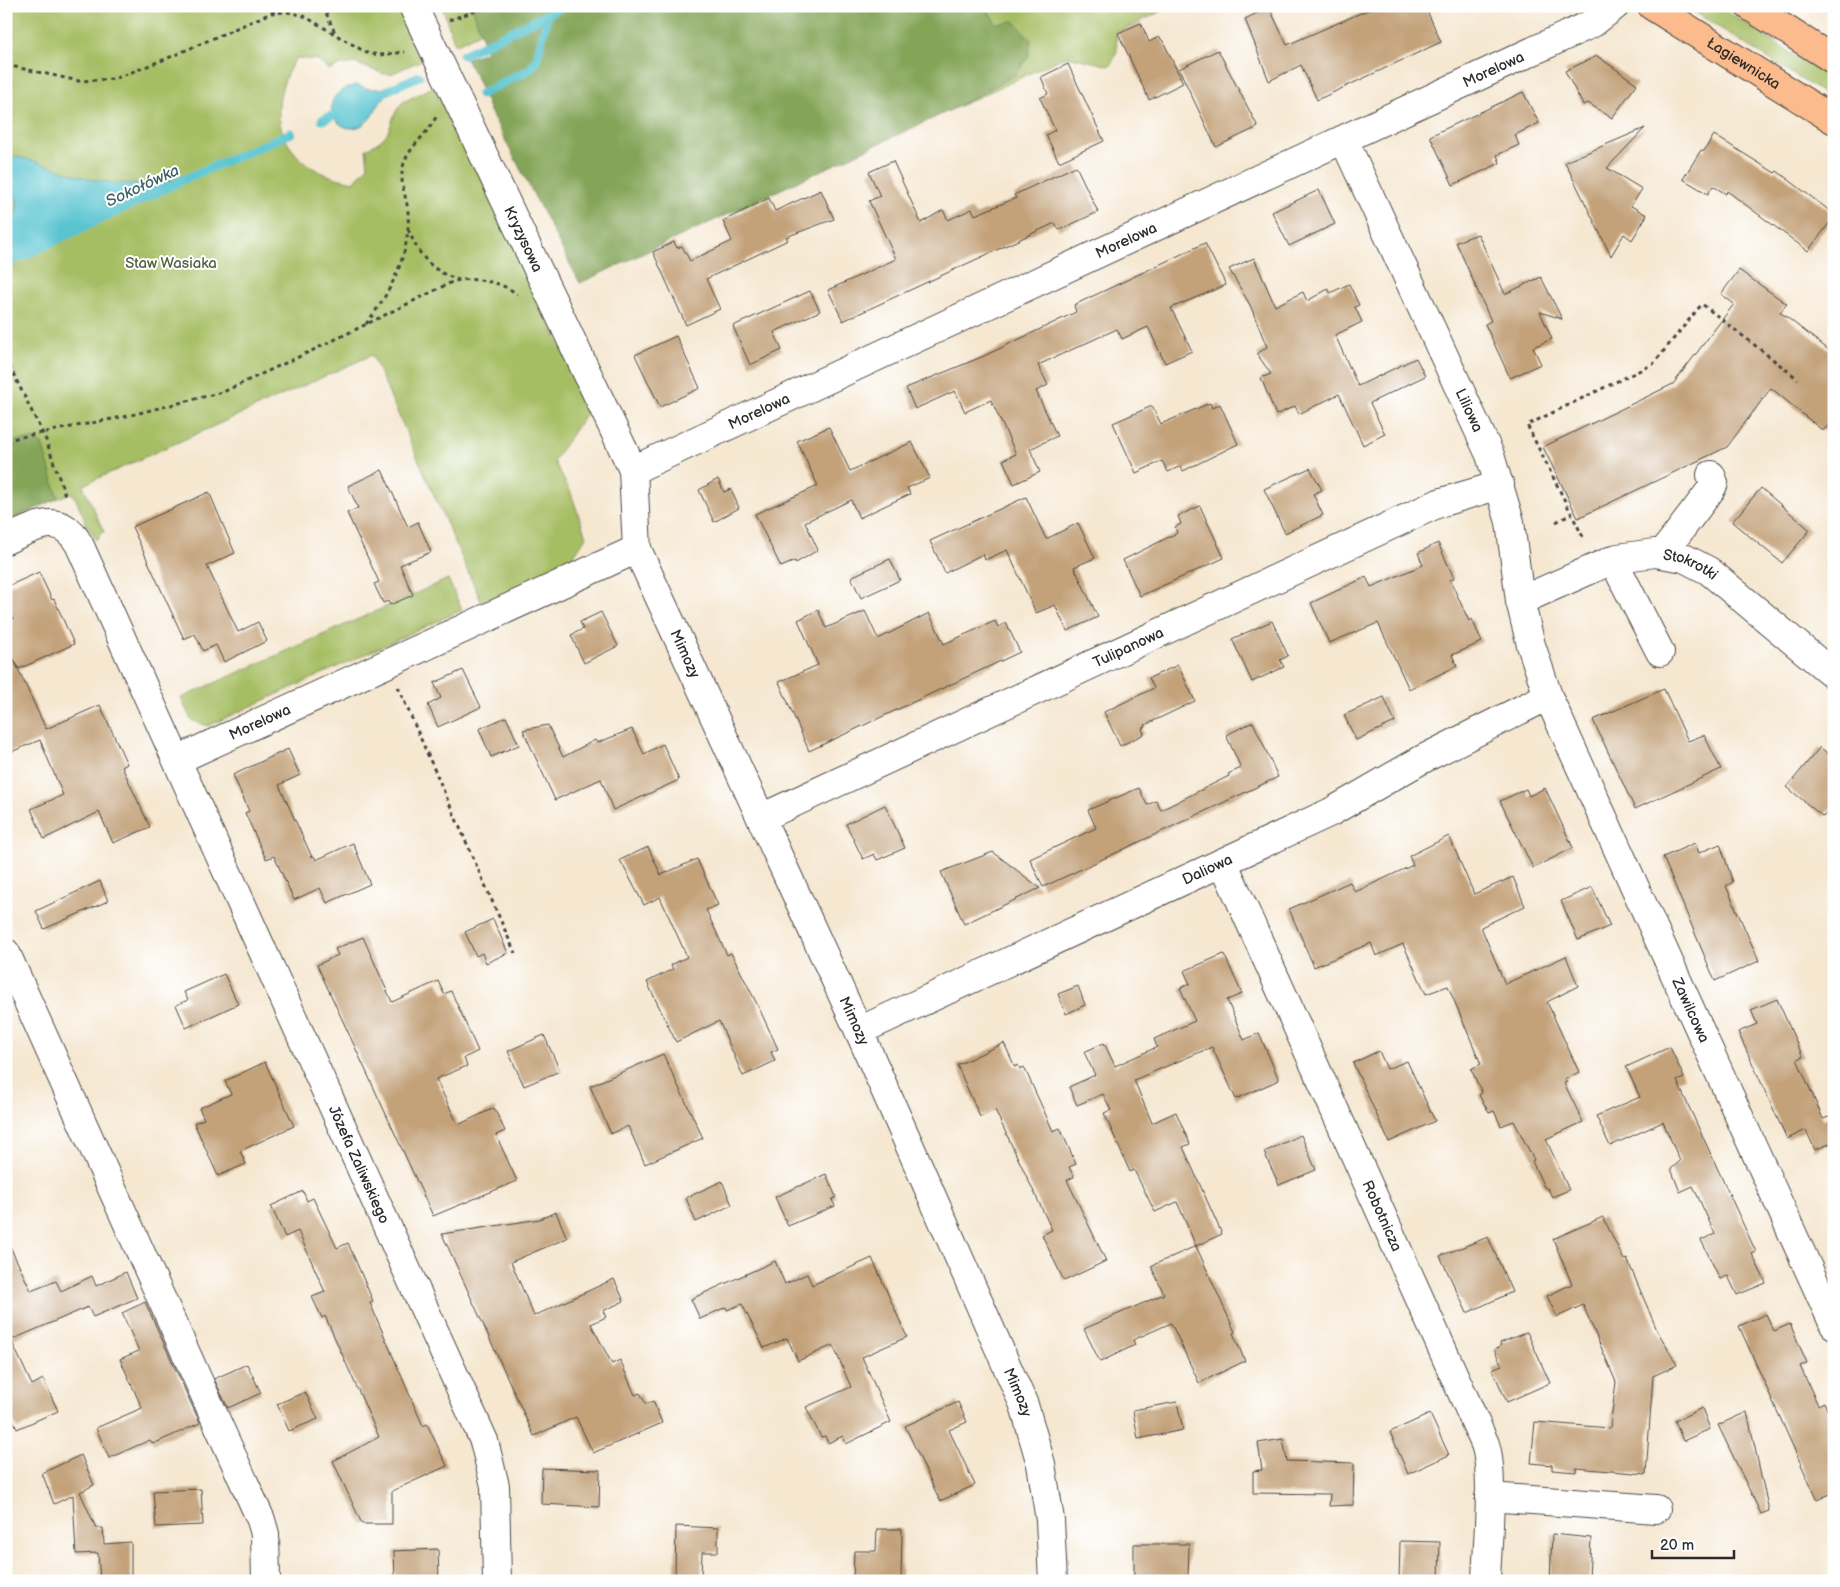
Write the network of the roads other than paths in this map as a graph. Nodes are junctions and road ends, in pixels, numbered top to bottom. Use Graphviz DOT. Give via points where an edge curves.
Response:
graph roads {
  1 [pos="413,6"];
  2 [pos="1615,6"];
  3 [pos="1652,6"];
  4 [pos="1749,6"];
  5 [pos="1834,60"];
  6 [pos="1834,120"];
  7 [pos="1344,140"];
  8 [pos="633,470"];
  9 [pos="1712,475"];
  10 [pos="1500,485"];
  11 [pos="6,540"];
  12 [pos="637,549"];
  13 [pos="1662,554"];
  14 [pos="1613,560"];
  15 [pos="1520,602"];
  16 [pos="1660,652"];
  17 [pos="1834,675"];
  18 [pos="1548,696"];
  19 [pos="177,760"];
  20 [pos="761,818"];
  21 [pos="1223,862"];
  22 [pos="6,953"];
  23 [pos="859,1031"];
  24 [pos="1834,1325"];
  25 [pos="1488,1497"];
  26 [pos="1656,1509"];
  27 [pos="266,1581"];
  28 [pos="497,1581"];
  29 [pos="1053,1581"];
  30 [pos="1486,1581"];
  1 -- 8 [label="street, Kryzysowa" via="422,51 448,82"];
  2 -- 7 [label="street, Morelowa" via="1593,23"];
  3 -- 6 [label="main road, Łagiewnicka"];
  4 -- 5 [label="main road"];
  7 -- 8 [label="street, Morelowa"];
  7 -- 10 [label="street, Liliowa" via="1490,455"];
  8 -- 12 [label="street, Mimozy"];
  9 -- 13 [label="street" via="1714,483 1710,491"];
  10 -- 15 [label="street, Liliowa" via="1510,522"];
  10 -- 20 [label="street, Tulipanowa" via="1439,503"];
  11 -- 19 [label="street" via="48,523 67,528 74,535"];
  12 -- 19 [label="street, Morelowa"];
  12 -- 20 [label="street, Mimozy"];
  13 -- 14 [label="street, Stokrotki"];
  13 -- 17 [label="street, Stokrotki" via="1684,558 1709,571"];
  14 -- 15 [label="street, Stokrotki"];
  14 -- 16 [label="street"];
  15 -- 18 [label="street, Liliowa"];
  18 -- 21 [label="street, Daliowa" via="1421,760 1331,812"];
  18 -- 24 [label="street, Zawilcowa"];
  19 -- 28 [label="street, Józefa Zaliwskiego" via="484,1441 495,1486"];
  20 -- 23 [label="street, Mimozy"];
  21 -- 23 [label="street, Daliowa"];
  21 -- 25 [label="street, Robotnicza" via="1485,1444"];
  22 -- 27 [label="street" via="261,1520 265,1534"];
  23 -- 29 [label="street, Mimozy" via="1024,1405 1041,1464 1050,1520"];
  25 -- 26 [label="street"];
  25 -- 30 [label="street, Robotnicza"];
}
